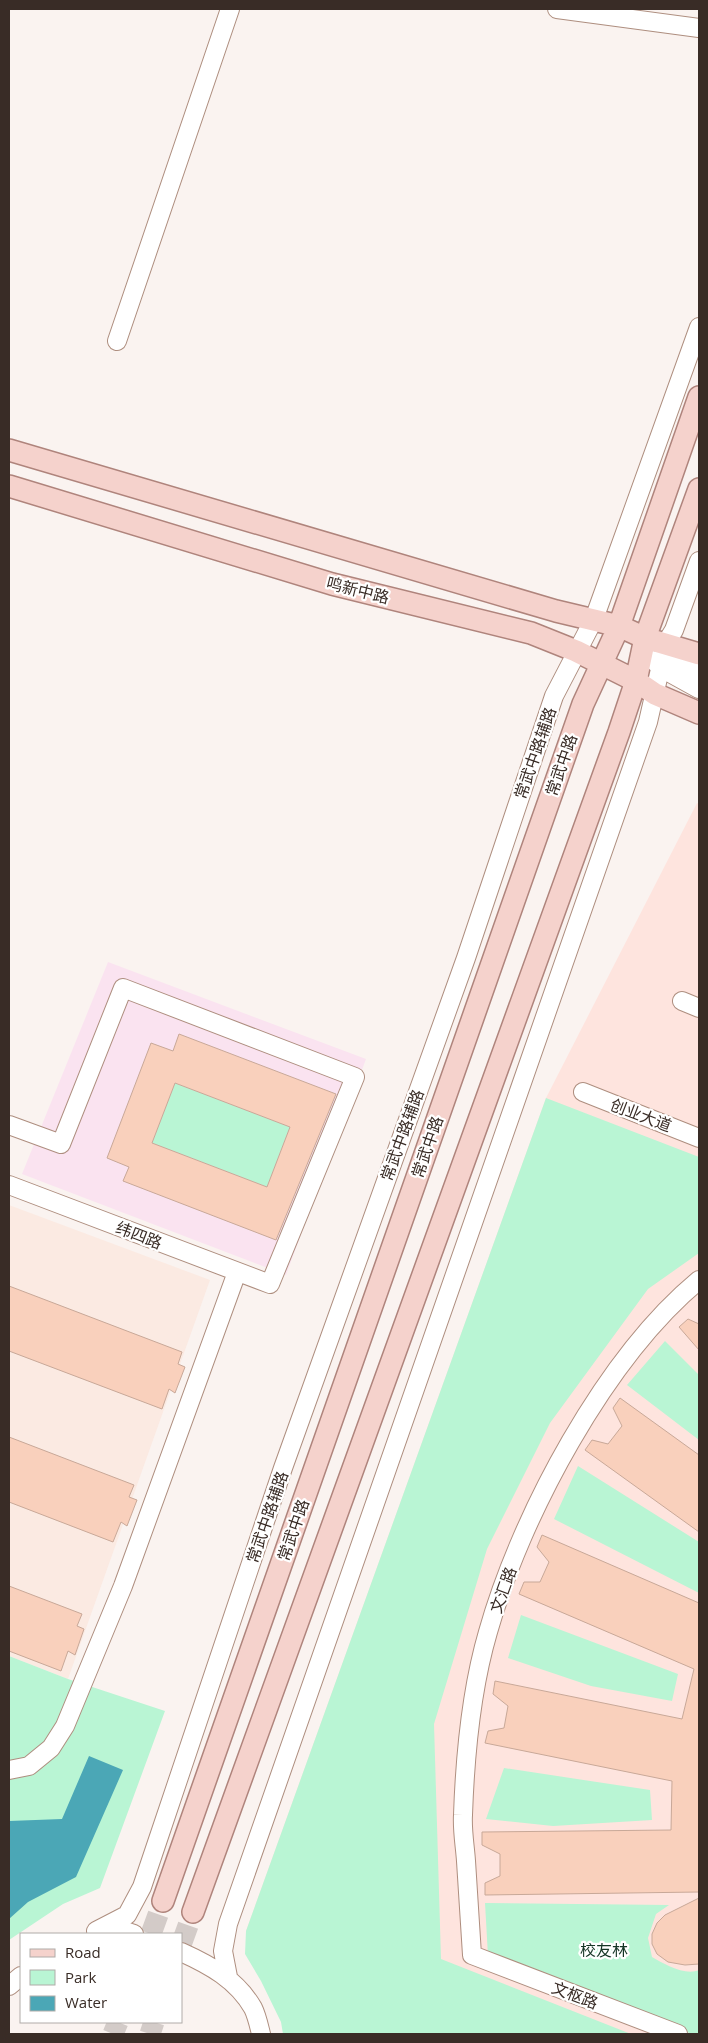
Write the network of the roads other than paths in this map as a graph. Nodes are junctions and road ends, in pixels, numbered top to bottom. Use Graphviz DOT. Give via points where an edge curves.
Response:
graph roads {
  1 [pos="230,9"];
  2 [pos="557,9"];
  3 [pos="699,28"];
  4 [pos="699,327"];
  5 [pos="116,341"];
  6 [pos="699,397"];
  7 [pos="9,450"];
  8 [pos="9,486"];
  9 [pos="699,489"];
  10 [pos="699,561"];
  11 [pos="653,616"];
  12 [pos="594,619"];
  13 [pos="619,626"];
  14 [pos="644,644"];
  15 [pos="576,651"];
  16 [pos="699,654"];
  17 [pos="664,656"];
  18 [pos="601,663"];
  19 [pos="699,673"];
  20 [pos="636,681"];
  21 [pos="699,689"];
  22 [pos="654,694"];
  23 [pos="699,713"];
  24 [pos="682,1001"];
  25 [pos="699,1008"];
  26 [pos="583,1092"];
  27 [pos="9,1125"];
  28 [pos="699,1138"];
  29 [pos="9,1185"];
  30 [pos="237,1272"];
  31 [pos="699,1280"];
  32 [pos="9,1770"];
  33 [pos="163,1901"];
  34 [pos="193,1912"];
  35 [pos="92,1933"];
  36 [pos="131,1933"];
  37 [pos="182,1952"];
  38 [pos="472,1955"];
  39 [pos="20,1977"];
  40 [pos="228,1977"];
  41 [pos="9,1986"];
  42 [pos="261,2034"];
  43 [pos="678,2034"];
  1 -- 5 [label="street"];
  2 -- 3 [label="street"];
  4 -- 12 [label="street, 常武中路辅路"];
  6 -- 13 [label="main road, 常武中路"];
  7 -- 12 [label="main road" via="556,611"];
  8 -- 15 [label="main road, 鸣新中路" via="332,584 531,633"];
  9 -- 11 [label="main road"];
  10 -- 17 [label="street"];
  11 -- 14 [label="main road"];
  11 -- 17 [label="main road"];
  12 -- 13 [label="main road"];
  12 -- 15 [label="street, 常武中路辅路"];
  13 -- 14 [label="main road"];
  13 -- 15 [label="main road"];
  13 -- 18 [label="main road, 常武中路"];
  14 -- 17 [label="main road"];
  14 -- 20 [label="main road"];
  15 -- 18 [label="main road, 鸣新中路"];
  15 -- 35 [label="street, 常武中路辅路" via="554,696 466,958 283,1468 142,1887 127,1914"];
  16 -- 17 [label="main road"];
  17 -- 19 [label="street"];
  17 -- 21 [label="street"];
  17 -- 22 [label="street"];
  18 -- 20 [label="main road, 鸣新中路"];
  18 -- 33 [label="main road, 常武中路" via="583,704"];
  20 -- 22 [label="main road, 鸣新中路"];
  20 -- 34 [label="main road"];
  22 -- 23 [label="main road, 鸣新中路"];
  22 -- 40 [label="street" via="648,722 228,1924 223,1952"];
  24 -- 25 [label="street"];
  26 -- 28 [label="street, 创业大道"];
  27 -- 30 [label="street, 纬四路" via="61,1144 123,988 355,1077 270,1284"];
  29 -- 30 [label="street, 纬四路"];
  30 -- 32 [label="street" via="123,1586 65,1726 51,1748 29,1766"];
  31 -- 38 [label="street, 文汇路" via="629,1353 550,1477 514,1559 488,1632 472,1704 463,1817"];
  35 -- 36 [label="street" via="116,1928"];
  37 -- 40 [label="street"];
  38 -- 43 [label="street, 文枢路"];
  39 -- 41 [label="street"];
  40 -- 42 [label="street" via="253,2009"];
}
